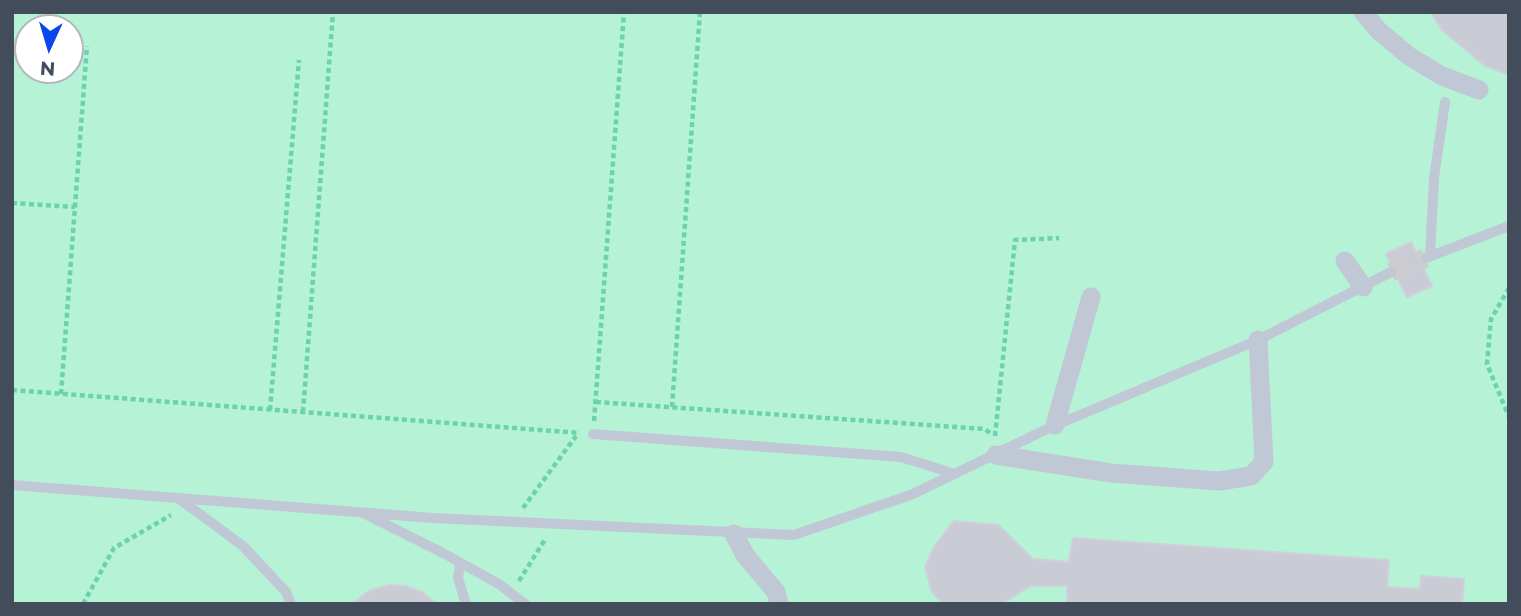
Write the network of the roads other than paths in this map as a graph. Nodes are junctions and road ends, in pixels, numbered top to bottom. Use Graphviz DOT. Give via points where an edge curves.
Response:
graph roads {
  1 [pos="1363,12"];
  2 [pos="1479,90"];
  3 [pos="1445,102"];
  4 [pos="1509,226"];
  5 [pos="1345,261"];
  6 [pos="1391,272"];
  7 [pos="1363,286"];
  8 [pos="1091,297"];
  9 [pos="1258,340"];
  10 [pos="1055,425"];
  11 [pos="593,434"];
  12 [pos="1000,447"];
  13 [pos="955,474"];
  14 [pos="12,485"];
  15 [pos="178,498"];
  16 [pos="362,512"];
  17 [pos="734,534"];
  18 [pos="460,564"];
  19 [pos="290,604"];
  20 [pos="466,604"];
  21 [pos="525,604"];
  22 [pos="779,604"];
  1 -- 2 [label="street" via="1409,56"];
  3 -- 4 [label="lane" via="1428,257"];
  5 -- 7 [label="street"];
  6 -- 7 [label="lane"];
  7 -- 9 [label="lane"];
  8 -- 10 [label="street"];
  9 -- 10 [label="lane"];
  9 -- 12 [label="street" via="1264,462 1251,476 1219,481 1111,473"];
  10 -- 12 [label="lane"];
  11 -- 13 [label="lane" via="901,457"];
  12 -- 13 [label="lane"];
  13 -- 17 [label="lane" via="913,494 794,536"];
  14 -- 15 [label="lane"];
  15 -- 16 [label="lane"];
  15 -- 19 [label="lane" via="243,546 286,592"];
  16 -- 17 [label="lane"];
  16 -- 18 [label="lane"];
  17 -- 22 [label="street" via="776,592"];
  18 -- 20 [label="lane" via="458,578"];
  18 -- 21 [label="lane"];
}
